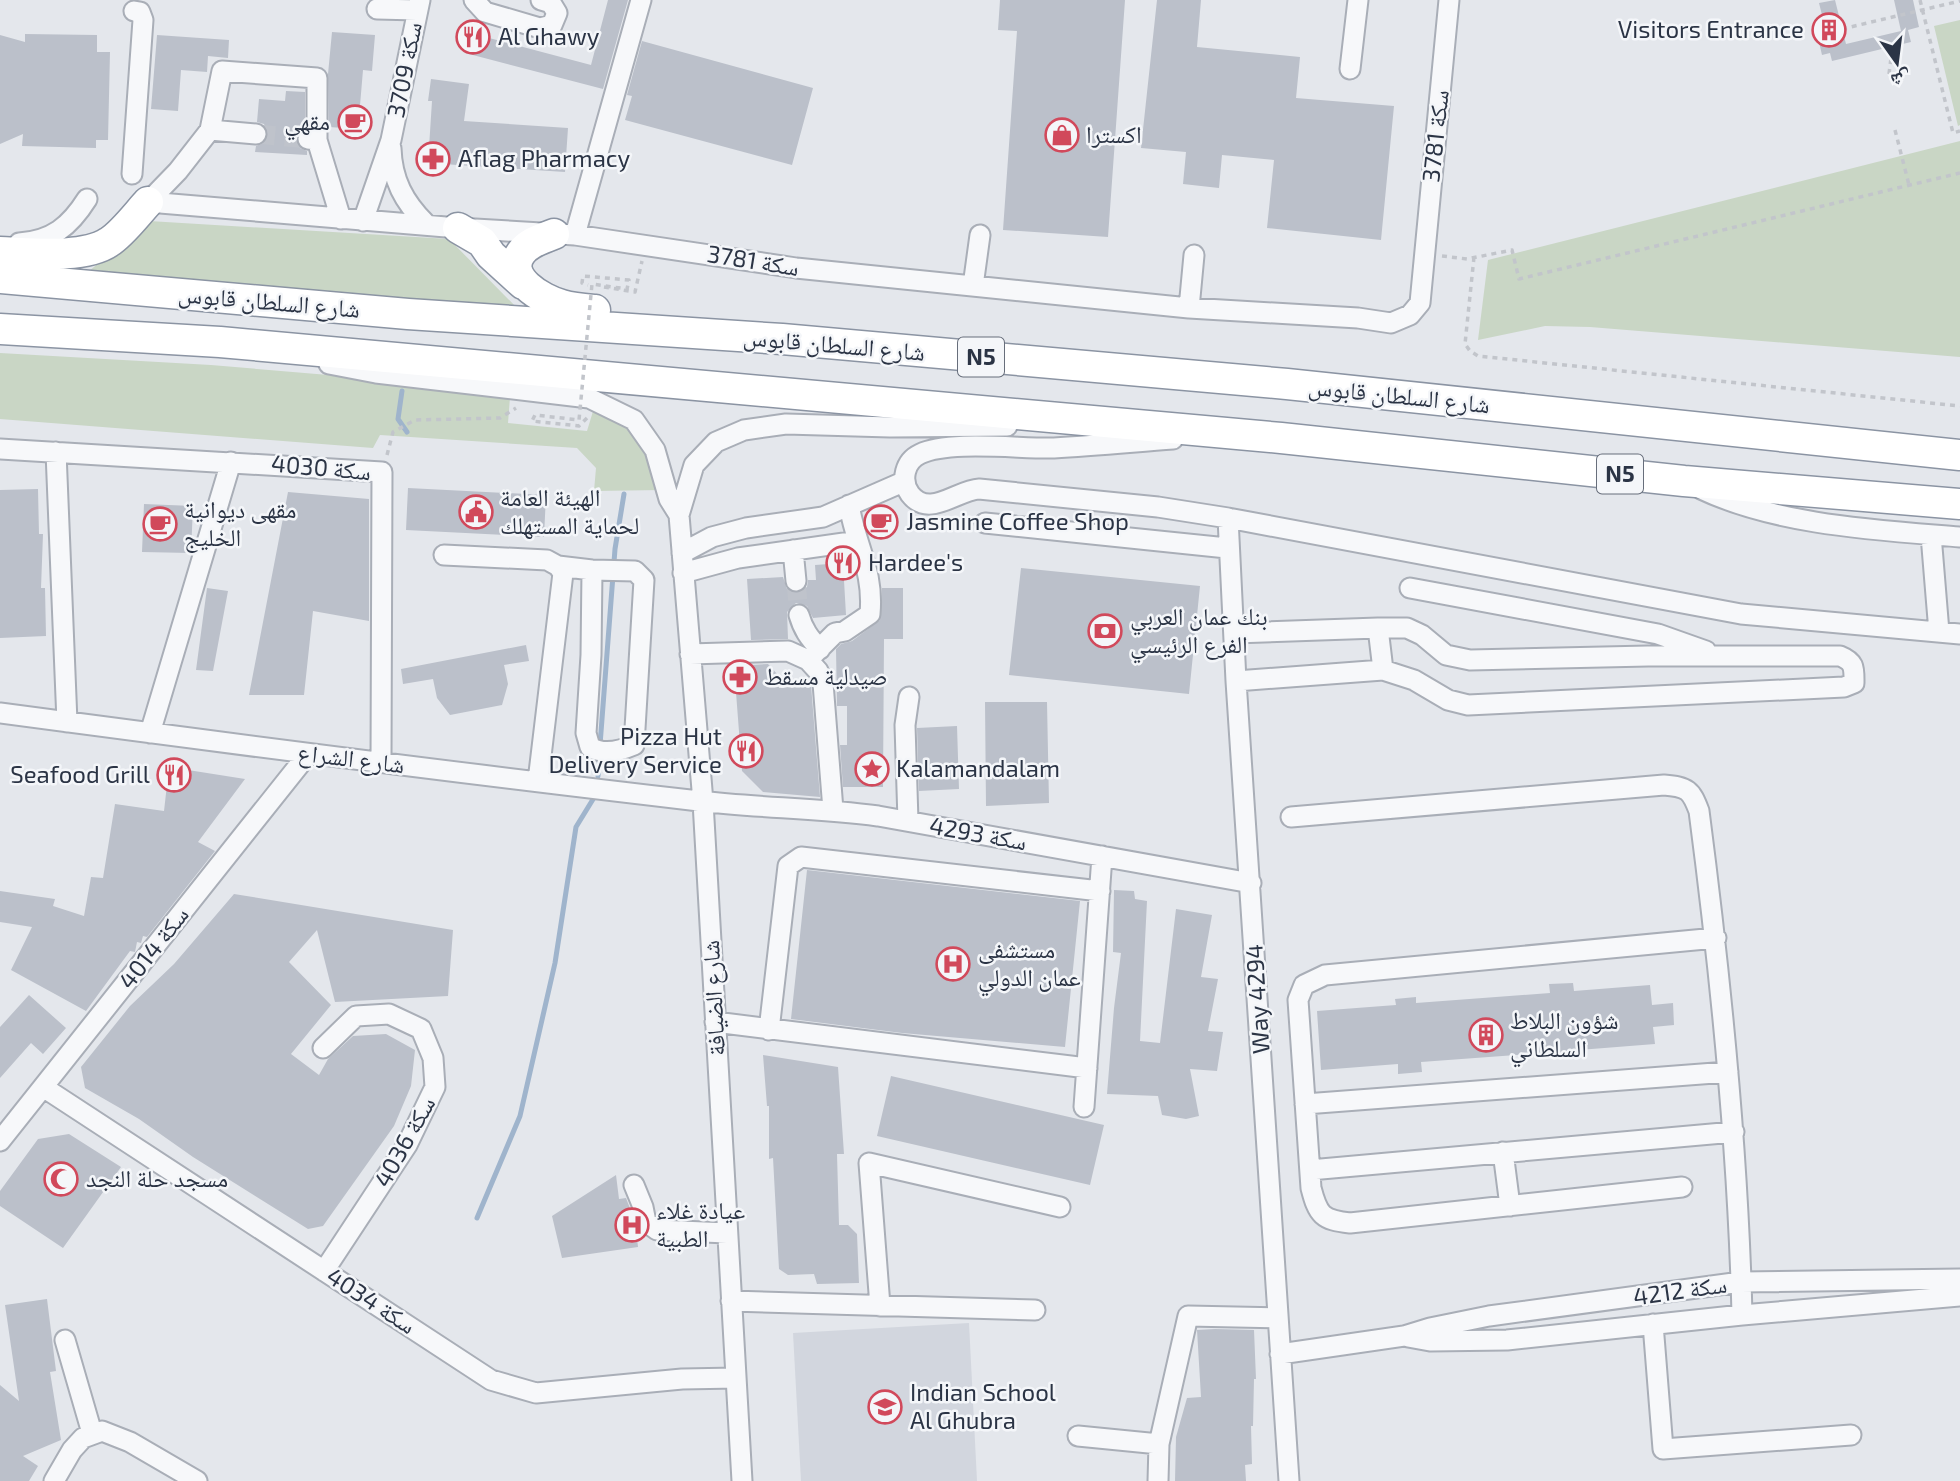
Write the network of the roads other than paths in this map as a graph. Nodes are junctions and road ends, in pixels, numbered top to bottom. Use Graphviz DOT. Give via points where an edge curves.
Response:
graph roads {
  1 [pos="474,0"];
  2 [pos="541,0"];
  3 [pos="640,0"];
  4 [pos="1358,0"];
  5 [pos="1449,0"];
  6 [pos="418,5"];
  7 [pos="377,9"];
  8 [pos="134,10"];
  9 [pos="1350,69"];
  10 [pos="210,130"];
  11 [pos="256,134"];
  12 [pos="391,140"];
  13 [pos="132,174"];
  14 [pos="87,199"];
  15 [pos="148,202"];
  16 [pos="341,219"];
  17 [pos="363,221"];
  18 [pos="426,225"];
  19 [pos="458,228"];
  20 [pos="565,234"];
  21 [pos="980,234"];
  22 [pos="0,243"];
  23 [pos="0,252"];
  24 [pos="1194,255"];
  25 [pos="0,278"];
  26 [pos="523,284"];
  27 [pos="973,286"];
  28 [pos="1189,308"];
  29 [pos="0,329"];
  30 [pos="782,339"];
  31 [pos="220,342"];
  32 [pos="1123,424"];
  33 [pos="1235,434"];
  34 [pos="0,449"];
  35 [pos="56,452"];
  36 [pos="1960,455"];
  37 [pos="231,461"];
  38 [pos="1684,481"];
  39 [pos="904,482"];
  40 [pos="1960,504"];
  41 [pos="849,505"];
  42 [pos="678,515"];
  43 [pos="1227,518"];
  44 [pos="985,523"];
  45 [pos="1931,535"];
  46 [pos="1960,537"];
  47 [pos="858,541"];
  48 [pos="1227,548"];
  49 [pos="793,550"];
  50 [pos="682,553"];
  51 [pos="444,555"];
  52 [pos="558,566"];
  53 [pos="592,570"];
  54 [pos="683,573"];
  55 [pos="796,581"];
  56 [pos="1410,588"];
  57 [pos="799,615"];
  58 [pos="1378,628"];
  59 [pos="1939,632"];
  60 [pos="1234,633"];
  61 [pos="1960,634"];
  62 [pos="690,654"];
  63 [pos="814,654"];
  64 [pos="1721,656"];
  65 [pos="1382,670"];
  66 [pos="1236,681"];
  67 [pos="909,697"];
  68 [pos="0,713"];
  69 [pos="67,722"];
  70 [pos="150,733"];
  71 [pos="308,754"];
  72 [pos="381,762"];
  73 [pos="538,782"];
  74 [pos="703,802"];
  75 [pos="833,810"];
  76 [pos="1291,817"];
  77 [pos="908,821"];
  78 [pos="1102,856"];
  79 [pos="1251,883"];
  80 [pos="1100,891"];
  81 [pos="1716,939"];
  82 [pos="715,1022"];
  83 [pos="769,1030"];
  84 [pos="323,1048"];
  85 [pos="1087,1068"];
  86 [pos="1728,1072"];
  87 [pos="43,1087"];
  88 [pos="1305,1104"];
  89 [pos="1084,1107"];
  90 [pos="1734,1132"];
  91 [pos="0,1141"];
  92 [pos="1503,1152"];
  93 [pos="1310,1170"];
  94 [pos="634,1185"];
  95 [pos="1682,1187"];
  96 [pos="1510,1206"];
  97 [pos="1060,1207"];
  98 [pos="727,1233"];
  99 [pos="324,1271"];
  100 [pos="1960,1279"];
  101 [pos="1891,1280"];
  102 [pos="1741,1282"];
  103 [pos="1960,1296"];
  104 [pos="731,1301"];
  105 [pos="1890,1302"];
  106 [pos="880,1306"];
  107 [pos="1035,1310"];
  108 [pos="1742,1315"];
  109 [pos="1489,1316"];
  110 [pos="1278,1318"];
  111 [pos="1654,1324"];
  112 [pos="1404,1336"];
  113 [pos="65,1340"];
  114 [pos="1479,1340"];
  115 [pos="1280,1354"];
  116 [pos="736,1378"];
  117 [pos="92,1433"];
  118 [pos="1851,1435"];
  119 [pos="1078,1436"];
  120 [pos="1159,1444"];
  121 [pos="167,1474"];
  122 [pos="54,1481"];
  123 [pos="197,1481"];
  124 [pos="741,1481"];
  125 [pos="1158,1481"];
  126 [pos="1289,1481"];
  1 -- 2 [label="street" via="485,12 540,28 552,25 557,13 551,3"];
  3 -- 20 [label="street"];
  4 -- 9 [label="street"];
  5 -- 28 [label="street, سكة 3781" via="1423,263 1411,296 1388,313 1358,318"];
  6 -- 7 [label="street"];
  6 -- 12 [label="street, سكة 3709"];
  8 -- 13 [label="street" via="143,20"];
  10 -- 11 [label="street"];
  10 -- 15 [label="street"];
  10 -- 16 [label="street" via="222,71 317,78 313,139"];
  12 -- 17 [label="street, سكة 3709"];
  12 -- 18 [label="street, سكة 3709" via="397,187"];
  14 -- 22 [label="street" via="61,231 42,240"];
  15 -- 16 [label="street, سكة 3781"];
  15 -- 23 [label="highway" via="109,242 90,250"];
  16 -- 17 [label="street, سكة 3781"];
  17 -- 18 [label="street, سكة 3781"];
  18 -- 19 [label="street, سكة 3781"];
  19 -- 20 [label="street, سكة 3781"];
  19 -- 26 [label="highway" via="482,242"];
  20 -- 26 [label="highway" via="531,243 519,255 517,270"];
  20 -- 27 [label="street, سكة 3781" via="796,268"];
  21 -- 27 [label="street"];
  24 -- 28 [label="street"];
  25 -- 30 [label="highway, شارع السلطان قابوس / N5" via="395,313"];
  26 -- 30 [label="highway" via="560,305"];
  27 -- 28 [label="street, سكة 3781"];
  29 -- 31 [label="highway, شارع السلطان قابوس / N5"];
  30 -- 36 [label="highway, شارع السلطان قابوس / N5" via="1287,384"];
  31 -- 32 [label="highway, شارع السلطان قابوس / N5"];
  31 -- 42 [label="street" via="376,373 589,398 634,420 655,450"];
  32 -- 33 [label="highway, شارع السلطان قابوس / N5"];
  32 -- 42 [label="street" via="786,424 744,430 716,442 694,465"];
  33 -- 38 [label="highway, شارع السلطان قابوس / N5"];
  33 -- 39 [label="street" via="1054,448 939,447 918,454 907,465"];
  34 -- 35 [label="street, سكة 4030"];
  35 -- 37 [label="street, سكة 4030"];
  35 -- 69 [label="street"];
  37 -- 70 [label="street"];
  37 -- 72 [label="street, سكة 4030" via="382,472"];
  38 -- 40 [label="highway, شارع السلطان قابوس / N5"];
  38 -- 45 [label="street" via="1767,513"];
  39 -- 41 [label="street"];
  39 -- 43 [label="street" via="916,501 931,504 979,489"];
  41 -- 47 [label="street"];
  41 -- 50 [label="street" via="823,517 712,537"];
  42 -- 50 [label="street, شارع الضيافة"];
  43 -- 48 [label="street, Way 4294"];
  43 -- 59 [label="street" via="1741,614"];
  44 -- 48 [label="street"];
  45 -- 46 [label="street"];
  45 -- 59 [label="street"];
  47 -- 49 [label="street"];
  47 -- 63 [label="street" via="867,562 870,614 835,633"];
  48 -- 60 [label="street, Way 4294"];
  49 -- 54 [label="street"];
  49 -- 55 [label="street"];
  50 -- 54 [label="street, شارع الضيافة"];
  51 -- 52 [label="street" via="547,560"];
  52 -- 53 [label="street"];
  52 -- 73 [label="street" via="562,573"];
  53 -- 53 [label="street" via="635,571 644,580 634,745 618,751 597,751 590,747 586,733"];
  54 -- 62 [label="street, شارع الضيافة"];
  56 -- 64 [label="street" via="1658,634"];
  57 -- 63 [label="street"];
  58 -- 60 [label="street"];
  58 -- 64 [label="street" via="1407,628 1446,655 1470,660"];
  58 -- 65 [label="street"];
  59 -- 61 [label="street"];
  60 -- 66 [label="street, Way 4294"];
  62 -- 63 [label="street"];
  62 -- 74 [label="street, شارع الضيافة"];
  63 -- 75 [label="street" via="823,682"];
  64 -- 65 [label="street" via="1840,656 1854,667 1853,683 1468,705"];
  65 -- 66 [label="street"];
  66 -- 79 [label="street, Way 4294"];
  67 -- 77 [label="street" via="905,725"];
  68 -- 69 [label="street, شارع الشراع"];
  69 -- 70 [label="street, شارع الشراع"];
  70 -- 71 [label="street, شارع الشراع"];
  71 -- 72 [label="street, شارع الشراع"];
  71 -- 87 [label="street, سكة 4014"];
  72 -- 73 [label="street, شارع الشراع"];
  73 -- 74 [label="street, شارع الشراع"];
  74 -- 75 [label="street, سكة 4293"];
  74 -- 82 [label="street, شارع الضيافة"];
  75 -- 77 [label="street, سكة 4293"];
  76 -- 81 [label="street" via="1681,786 1693,794 1699,811"];
  77 -- 78 [label="street, سكة 4293"];
  78 -- 79 [label="street, سكة 4293"];
  78 -- 80 [label="street"];
  79 -- 110 [label="street, Way 4294"];
  80 -- 83 [label="street" via="801,857 788,866"];
  80 -- 85 [label="street"];
  81 -- 86 [label="street"];
  81 -- 88 [label="street" via="1325,975 1304,985 1298,1000"];
  82 -- 83 [label="street"];
  82 -- 98 [label="street, شارع الضيافة"];
  83 -- 85 [label="street"];
  84 -- 99 [label="street, سكة 4036" via="356,1016 389,1014 421,1029 433,1058 435,1087 407,1145"];
  85 -- 89 [label="street"];
  86 -- 88 [label="street"];
  86 -- 90 [label="street"];
  87 -- 91 [label="street, سكة 4014"];
  87 -- 99 [label="street, سكة 4034"];
  88 -- 93 [label="street"];
  90 -- 92 [label="street"];
  90 -- 102 [label="street"];
  92 -- 93 [label="street"];
  92 -- 96 [label="street"];
  93 -- 96 [label="street" via="1316,1209 1328,1220 1350,1223"];
  94 -- 98 [label="street" via="646,1222 657,1230"];
  95 -- 96 [label="street"];
  97 -- 106 [label="street" via="869,1163"];
  98 -- 104 [label="street, شارع الضيافة"];
  99 -- 116 [label="street, سكة 4034" via="491,1380 515,1389 536,1393"];
  100 -- 101 [label="street, سكة 4212"];
  101 -- 102 [label="street, سكة 4212"];
  101 -- 105 [label="street"];
  102 -- 108 [label="street"];
  102 -- 109 [label="street, سكة 4212"];
  103 -- 105 [label="street, سكة 4212"];
  104 -- 106 [label="street"];
  104 -- 116 [label="street, شارع الضيافة"];
  105 -- 108 [label="street, سكة 4212"];
  106 -- 107 [label="street"];
  108 -- 111 [label="street, سكة 4212"];
  109 -- 112 [label="street, سكة 4212"];
  109 -- 114 [label="street"];
  110 -- 115 [label="street, Way 4294"];
  110 -- 120 [label="street" via="1188,1316"];
  111 -- 114 [label="street, سكة 4212"];
  111 -- 118 [label="street" via="1663,1449"];
  112 -- 114 [label="street, سكة 4212" via="1430,1341"];
  112 -- 115 [label="street, سكة 4212"];
  113 -- 117 [label="street"];
  115 -- 126 [label="street, Way 4294"];
  116 -- 124 [label="street, شارع الضيافة"];
  117 -- 121 [label="street" via="109,1433"];
  117 -- 122 [label="street" via="72,1450"];
  119 -- 120 [label="street"];
  120 -- 125 [label="street"];
  121 -- 123 [label="street"];
}
